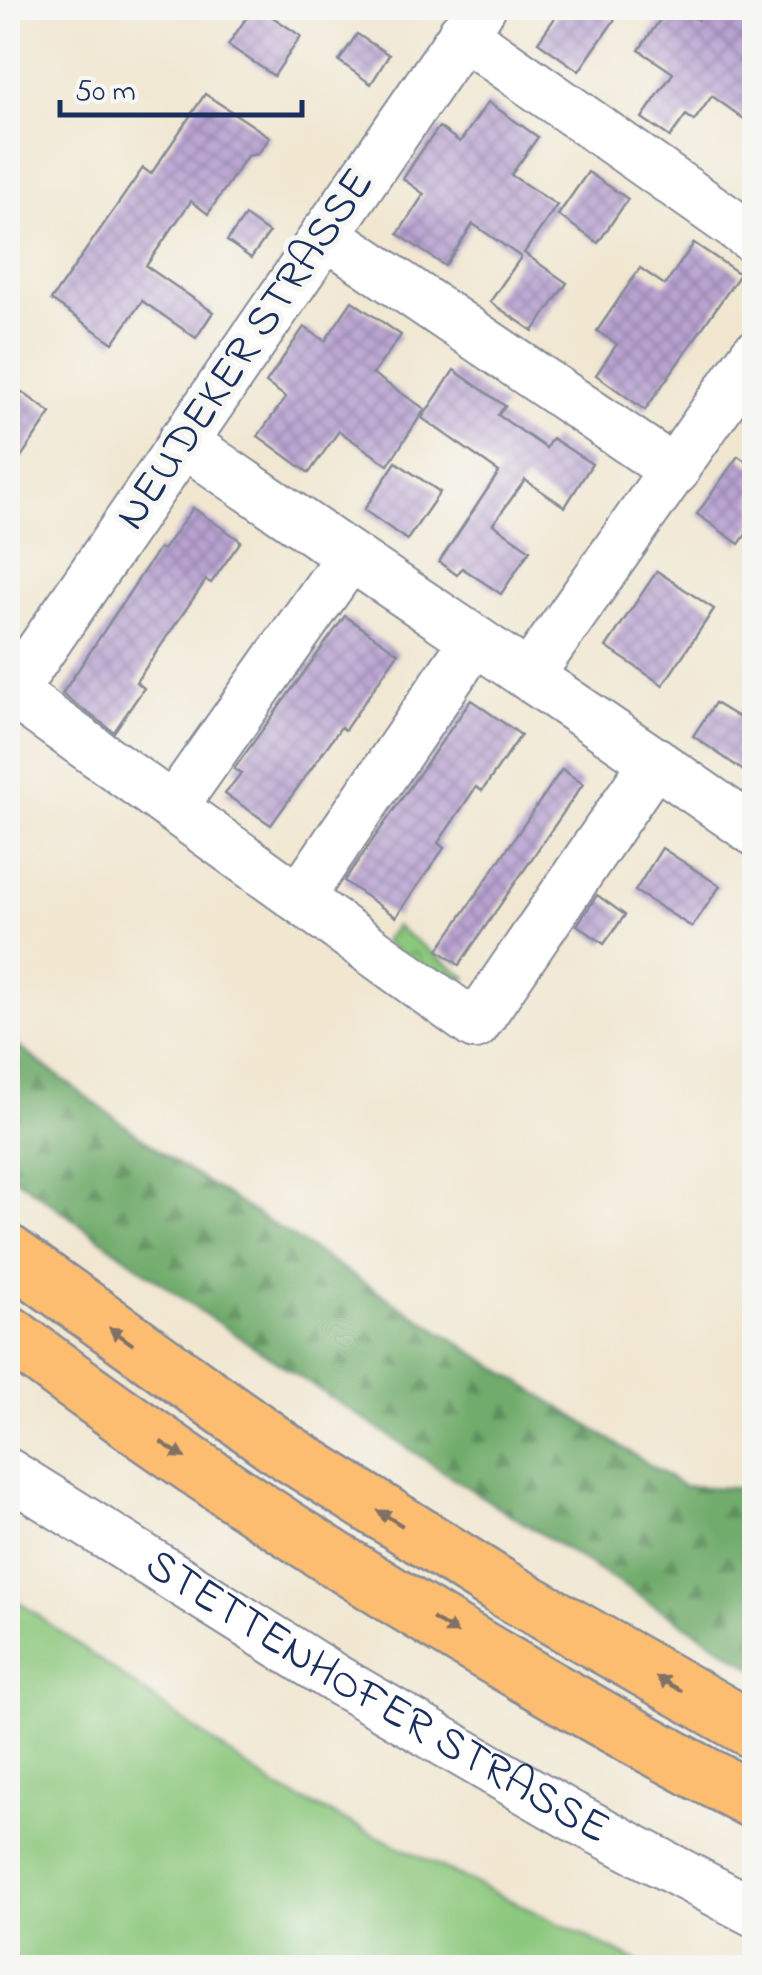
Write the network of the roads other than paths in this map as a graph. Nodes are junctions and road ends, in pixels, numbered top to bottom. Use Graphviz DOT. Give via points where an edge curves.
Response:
graph roads {
  1 [pos="471,21"];
  2 [pos="325,234"];
  3 [pos="754,240"];
  4 [pos="754,355"];
  5 [pos="182,441"];
  6 [pos="674,472"];
  7 [pos="349,558"];
  8 [pos="476,640"];
  9 [pos="529,676"];
  10 [pos="655,761"];
  11 [pos="173,808"];
  12 [pos="754,831"];
  13 [pos="300,897"];
  14 [pos="8,1253"];
  15 [pos="8,1333"];
  16 [pos="8,1472"];
  17 [pos="754,1731"];
  18 [pos="754,1801"];
  19 [pos="754,1912"];
  1 -- 2 [label="street, NEUDEKER STRASSE"];
  1 -- 3 [label="street"];
  2 -- 5 [label="street, NEUDEKER STRASSE"];
  2 -- 6 [label="street"];
  4 -- 6 [label="street"];
  5 -- 7 [label="street"];
  5 -- 11 [label="street, NEUDEKER STRASSE" via="12,692"];
  6 -- 9 [label="street"];
  7 -- 8 [label="street"];
  7 -- 11 [label="street"];
  8 -- 9 [label="street"];
  8 -- 13 [label="street"];
  9 -- 10 [label="street"];
  10 -- 12 [label="street"];
  10 -- 13 [label="street" via="475,1025"];
  11 -- 13 [label="street"];
  17 -- 14 [label="highway, one-way" via="501,1587 297,1458"];
  15 -- 18 [label="highway, one-way" via="342,1564"];
  16 -- 19 [label="street, STETTENHOFER STRASSE" via="339,1681"];
}
